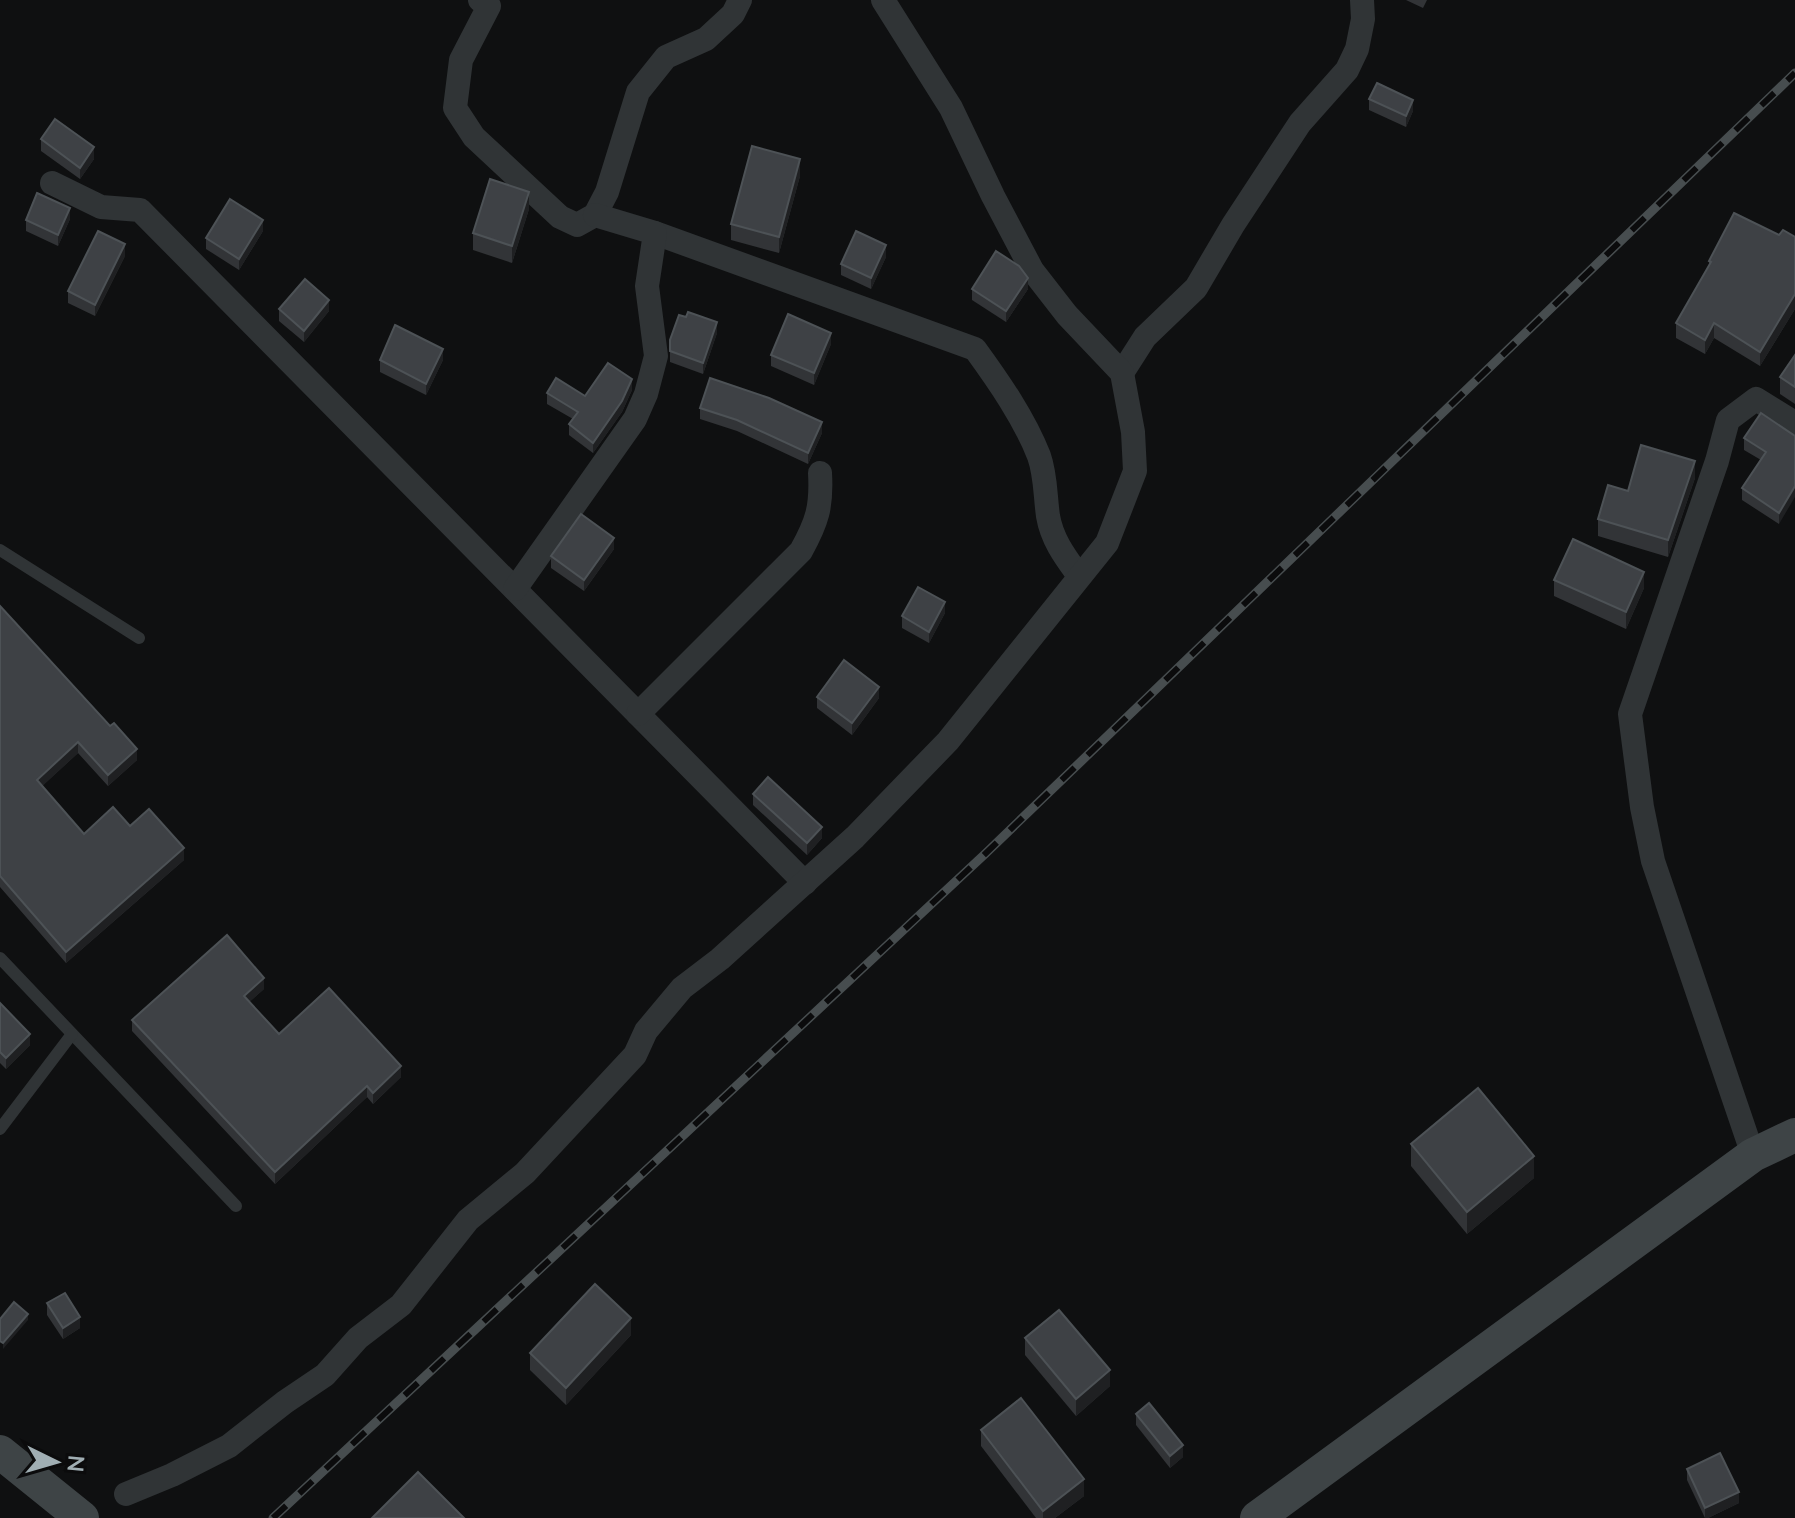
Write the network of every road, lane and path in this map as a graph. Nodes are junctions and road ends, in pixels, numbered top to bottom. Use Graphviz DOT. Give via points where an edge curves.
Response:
graph roads {
  1 [pos="480,0"];
  2 [pos="740,0"];
  3 [pos="883,0"];
  4 [pos="1362,0"];
  5 [pos="52,183"];
  6 [pos="595,215"];
  7 [pos="655,233"];
  8 [pos="1122,373"];
  9 [pos="1795,423"];
  10 [pos="820,473"];
  11 [pos="0,550"];
  12 [pos="1079,576"];
  13 [pos="515,589"];
  14 [pos="139,638"];
  15 [pos="638,714"];
  16 [pos="805,883"];
  17 [pos="0,958"];
  18 [pos="72,1034"];
  19 [pos="0,1129"];
  20 [pos="1795,1135"];
  21 [pos="1753,1155"];
  22 [pos="236,1206"];
  23 [pos="0,1452"];
  24 [pos="126,1494"];
  25 [pos="82,1518"];
  26 [pos="1257,1518"];
  1 -- 6 [label="street" via="489,6 461,60 455,108 474,137 560,217 577,225"];
  2 -- 6 [label="street" via="706,39 666,57 638,92"];
  3 -- 8 [label="street" via="951,108 1032,270"];
  4 -- 8 [label="street" via="1357,49 1347,70 1300,123 1196,288 1145,337"];
  5 -- 13 [label="street" via="101,207 140,210"];
  6 -- 7 [label="street"];
  7 -- 12 [label="street" via="975,349 1039,455 1048,519 1058,548"];
  7 -- 13 [label="street" via="647,286 656,356 646,394 635,419"];
  8 -- 12 [label="street" via="1135,471 1107,543"];
  9 -- 21 [label="street" via="1756,399 1728,420 1630,714 1653,861"];
  10 -- 15 [label="street" via="822,499 816,524 801,551"];
  11 -- 14 [label="lane"];
  12 -- 16 [label="street" via="948,741"];
  13 -- 15 [label="street"];
  15 -- 16 [label="street"];
  16 -- 24 [label="street" via="682,988 602,1092 525,1173 468,1220 401,1305 358,1338 325,1375 229,1446"];
  17 -- 18 [label="lane"];
  18 -- 19 [label="lane"];
  18 -- 22 [label="lane"];
  20 -- 21 [label="main road"];
  21 -- 26 [label="main road"];
  23 -- 25 [label="main road"];
}
